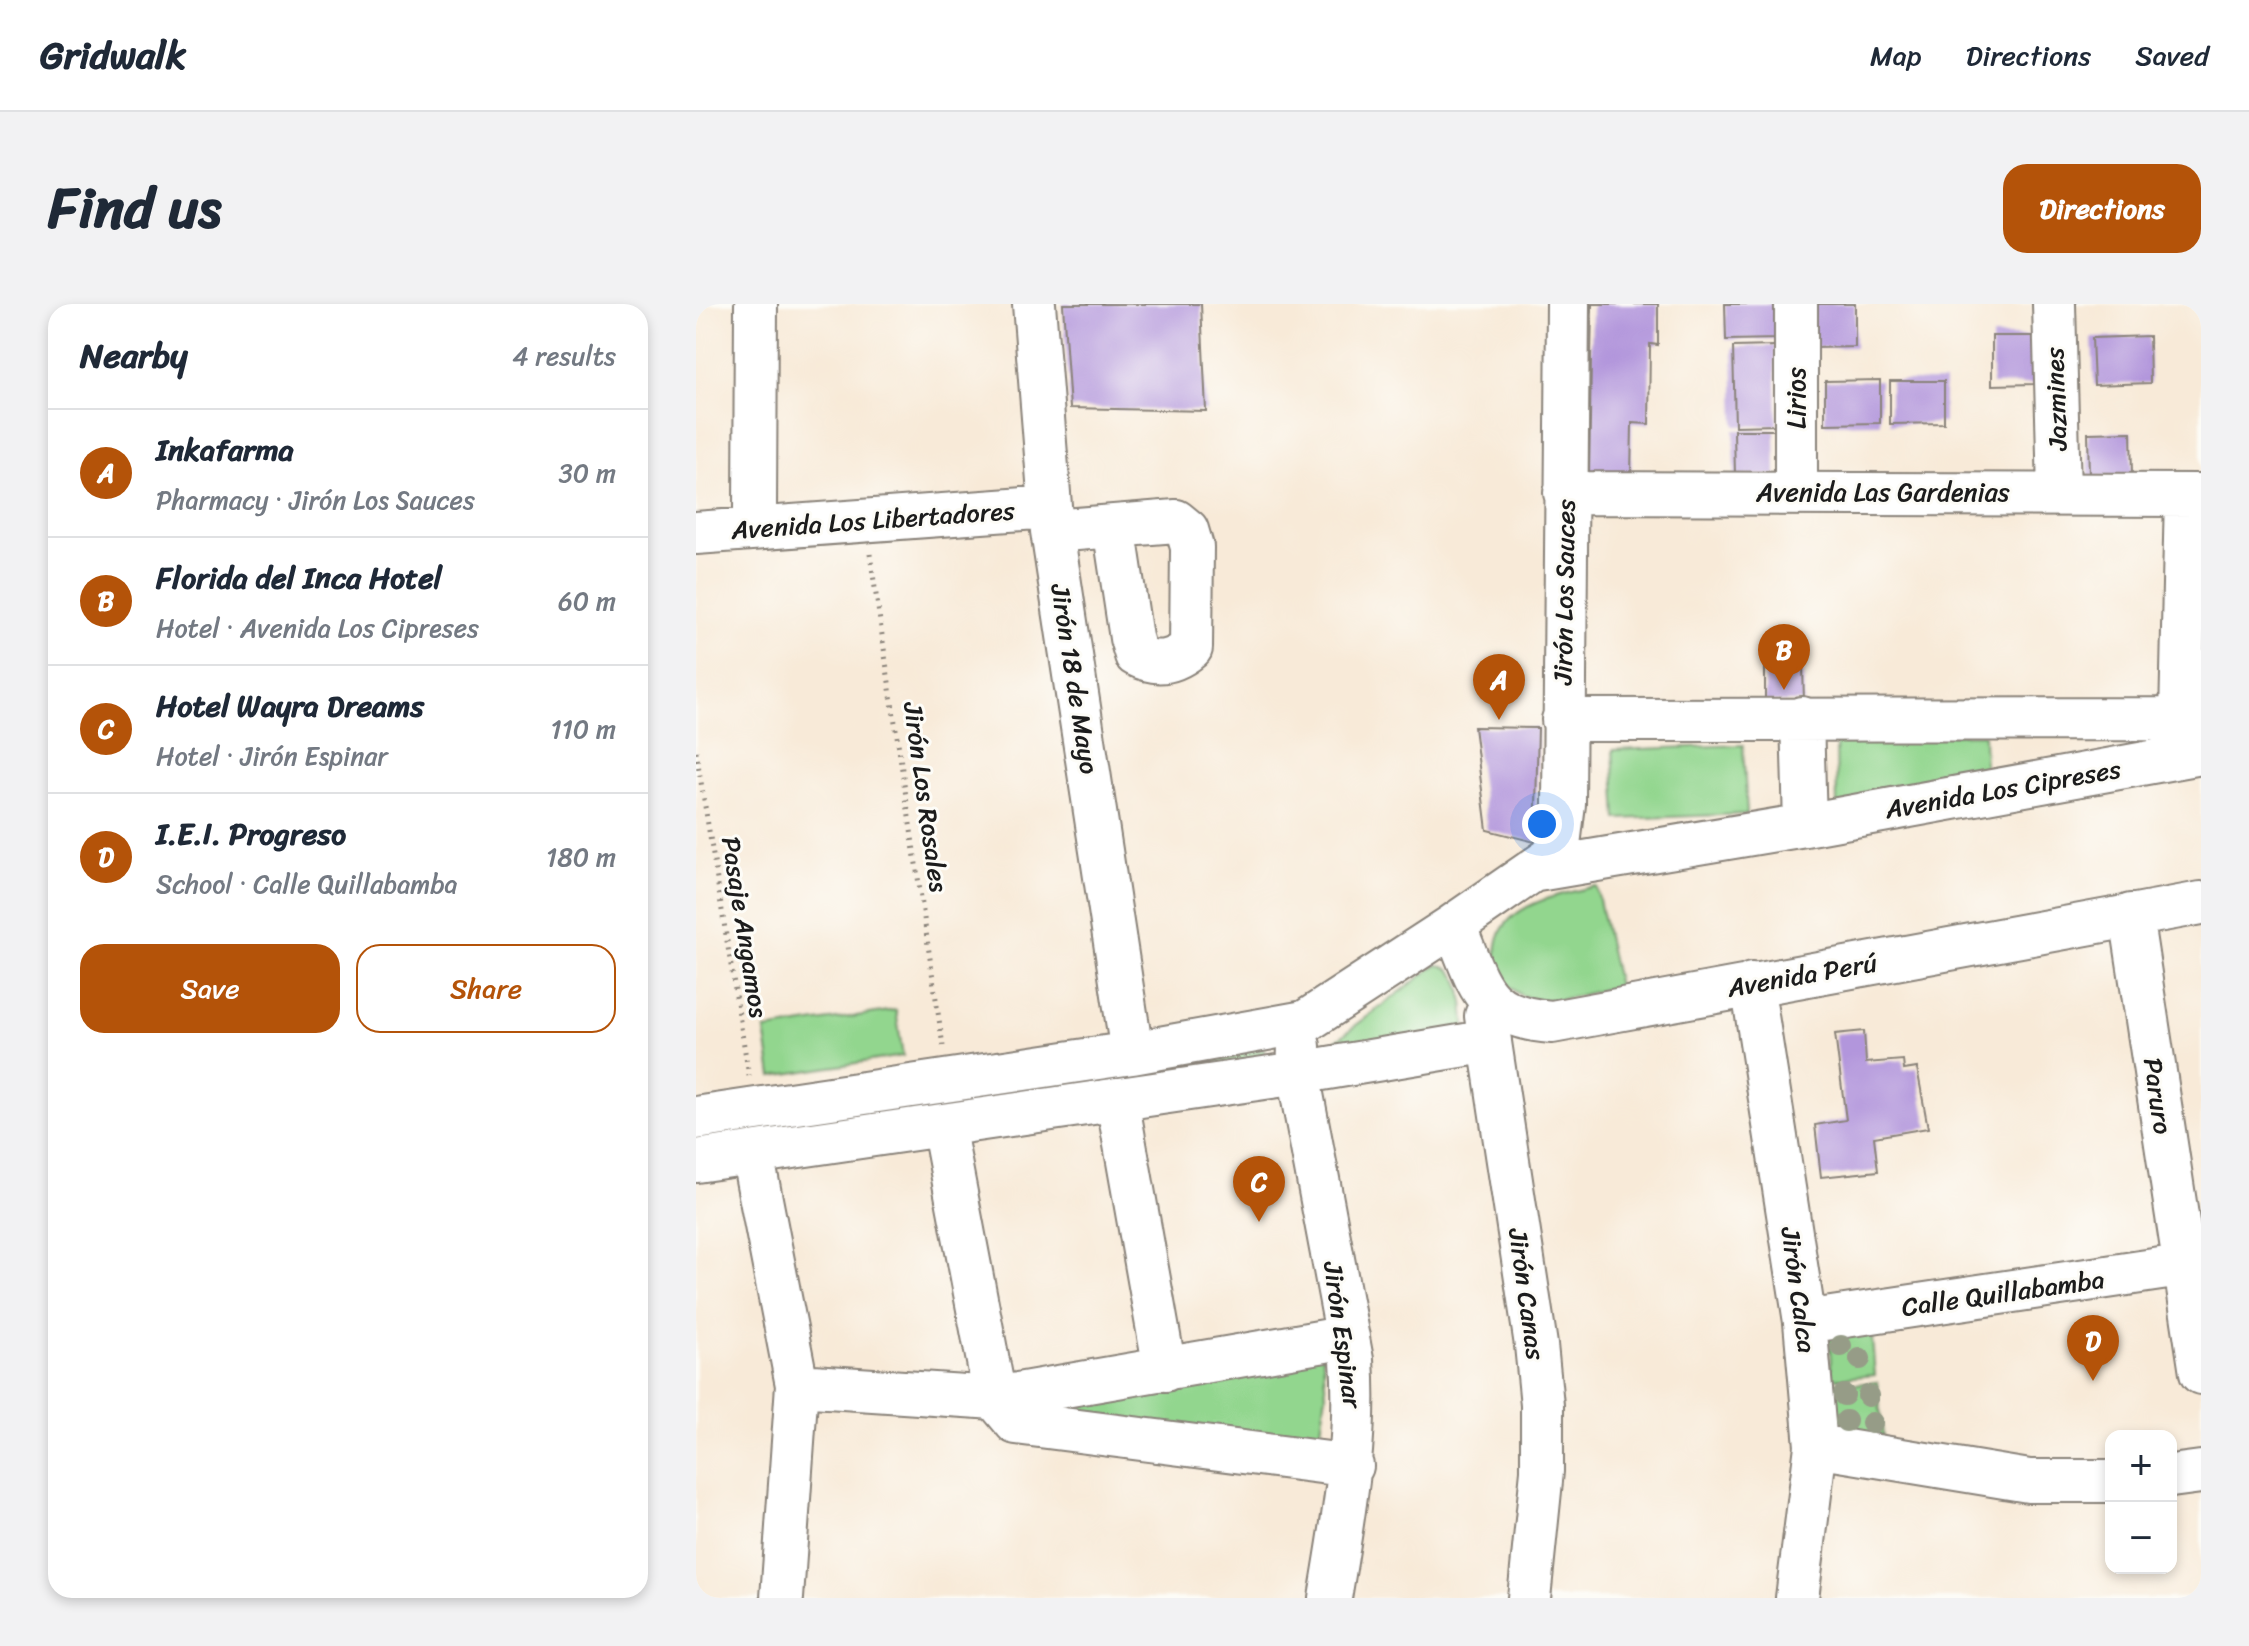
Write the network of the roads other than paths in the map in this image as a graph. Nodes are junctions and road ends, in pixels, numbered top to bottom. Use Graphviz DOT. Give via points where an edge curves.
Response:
graph roads {
  1 [pos="756,304"];
  2 [pos="1034,304"];
  3 [pos="1568,304"];
  4 [pos="1796,304"];
  5 [pos="2054,304"];
  6 [pos="1796,492"];
  7 [pos="1565,493"];
  8 [pos="2059,493"];
  9 [pos="2194,495"];
  10 [pos="755,511"];
  11 [pos="1051,519"];
  12 [pos="1114,526"];
  13 [pos="696,533"];
  14 [pos="1802,718"];
  15 [pos="1563,720"];
  16 [pos="2194,730"];
  17 [pos="1805,825"];
  18 [pos="1537,870"];
  19 [pos="2201,903"];
  20 [pos="2131,915"];
  21 [pos="1454,925"];
  22 [pos="1752,984"];
  23 [pos="1481,991"];
  24 [pos="1305,1022"];
  25 [pos="1490,1041"];
  26 [pos="1132,1053"];
  27 [pos="1298,1073"];
  28 [pos="1117,1099"];
  29 [pos="696,1118"];
  30 [pos="943,1125"];
  31 [pos="752,1153"];
  32 [pos="696,1161"];
  33 [pos="2192,1265"];
  34 [pos="1805,1322"];
  35 [pos="1348,1337"];
  36 [pos="1165,1370"];
  37 [pos="2201,1373"];
  38 [pos="797,1385"];
  39 [pos="995,1398"];
  40 [pos="1816,1446"];
  41 [pos="1352,1466"];
  42 [pos="2201,1472"];
  43 [pos="2177,1475"];
  44 [pos="2105,1481"];
  45 [pos="782,1598"];
  46 [pos="1330,1598"];
  47 [pos="1529,1598"];
  48 [pos="1797,1598"];
  1 -- 10 [label="street"];
  2 -- 11 [label="street, Jirón 18 de Mayo"];
  3 -- 7 [label="street, Jirón Los Sauces"];
  4 -- 6 [label="street, Lirios"];
  5 -- 8 [label="street, Jazmines"];
  6 -- 7 [label="street, Avenida Las Gardenias"];
  6 -- 8 [label="street, Avenida Las Gardenias"];
  7 -- 15 [label="street, Jirón Los Sauces"];
  8 -- 9 [label="street, Avenida Las Gardenias"];
  9 -- 16 [label="street"];
  11 -- 12 [label="street, Avenida Los Libertadores"];
  11 -- 13 [label="street, Avenida Los Libertadores" via="865,521"];
  11 -- 26 [label="street, Jirón 18 de Mayo"];
  14 -- 15 [label="street, Avenida Los Cipreses"];
  14 -- 16 [label="street, Avenida Los Cipreses"];
  14 -- 17 [label="street"];
  15 -- 18 [label="street, Jirón Los Sauces" via="1562,828 1559,845"];
  16 -- 17 [label="street, Avenida Los Cipreses"];
  17 -- 18 [label="street, Avenida Los Cipreses"];
  18 -- 21 [label="street"];
  19 -- 20 [label="street, Avenida Perú"];
  20 -- 22 [label="street, Avenida Perú"];
  20 -- 33 [label="street, Paruro"];
  21 -- 23 [label="street, Avenida Perú"];
  21 -- 24 [label="street"];
  22 -- 23 [label="street, Avenida Perú" via="1552,1022 1507,1014"];
  22 -- 34 [label="street, Jirón Calca"];
  23 -- 25 [label="street, Jirón Canas"];
  24 -- 26 [label="street"];
  24 -- 27 [label="street, Jirón Espinar"];
  25 -- 27 [label="street"];
  25 -- 47 [label="street, Jirón Canas" via="1542,1405 1542,1471"];
  26 -- 29 [label="street"];
  27 -- 28 [label="street"];
  27 -- 35 [label="street, Jirón Espinar"];
  28 -- 30 [label="street"];
  28 -- 36 [label="street"];
  30 -- 31 [label="street"];
  30 -- 39 [label="street"];
  31 -- 32 [label="street"];
  31 -- 38 [label="street"];
  33 -- 34 [label="street, Calle Quillabamba"];
  33 -- 37 [label="street, Paruro"];
  34 -- 40 [label="street, Jirón Calca"];
  35 -- 36 [label="street"];
  35 -- 41 [label="street, Jirón Espinar" via="1354,1389"];
  36 -- 39 [label="street"];
  38 -- 39 [label="street"];
  38 -- 45 [label="street"];
  39 -- 41 [label="street" via="1016,1423"];
  40 -- 44 [label="street" via="2029,1481"];
  40 -- 48 [label="street, Jirón Calca"];
  41 -- 46 [label="street, Jirón Espinar"];
  42 -- 43 [label="street"];
}
